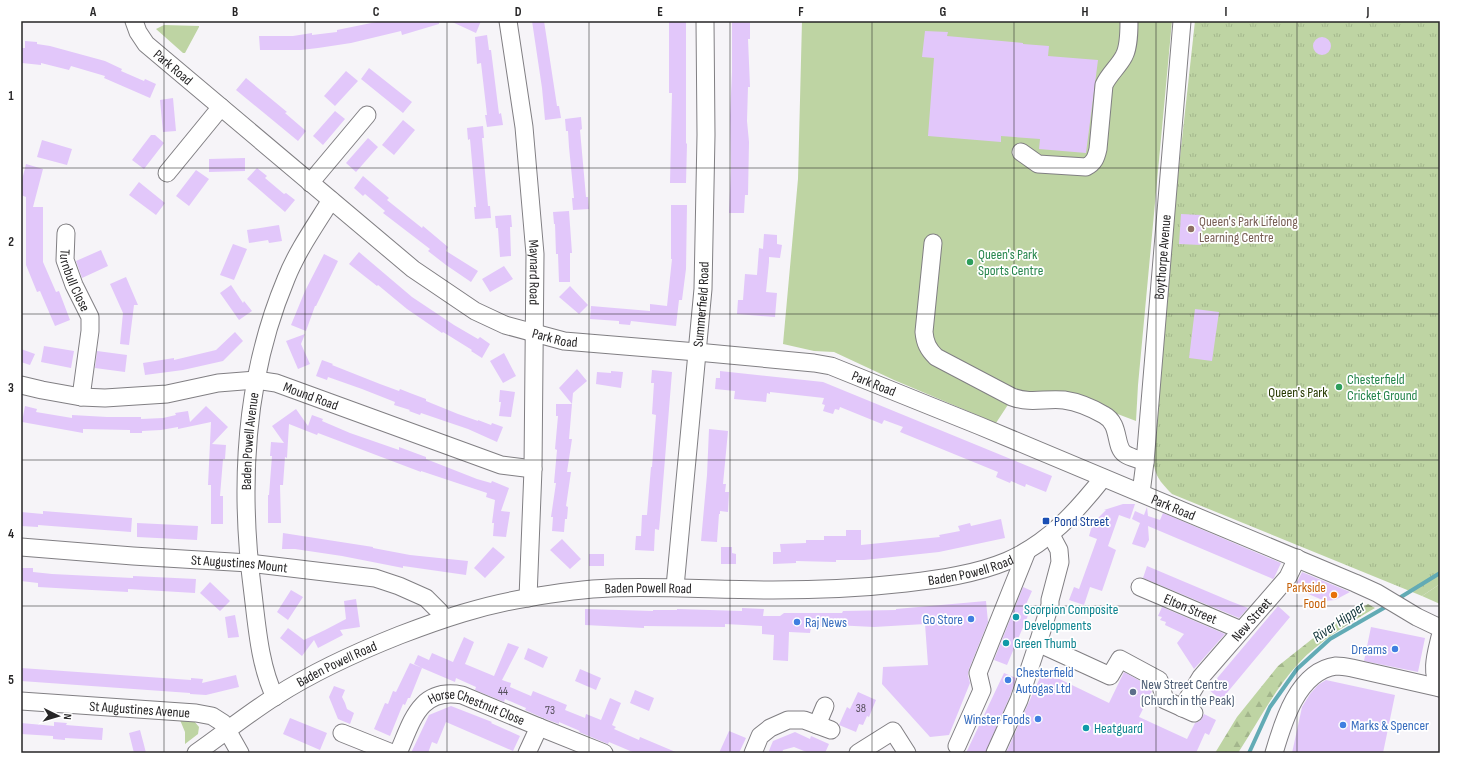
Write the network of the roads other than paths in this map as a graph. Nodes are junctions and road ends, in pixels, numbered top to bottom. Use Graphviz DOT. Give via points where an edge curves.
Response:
graph roads {
  1 [pos="134,21"];
  2 [pos="508,21"];
  3 [pos="705,21"];
  4 [pos="1129,21"];
  5 [pos="1182,21"];
  6 [pos="221,107"];
  7 [pos="367,115"];
  8 [pos="1021,152"];
  9 [pos="167,174"];
  10 [pos="310,183"];
  11 [pos="330,200"];
  12 [pos="66,233"];
  13 [pos="933,243"];
  14 [pos="535,334"];
  15 [pos="697,352"];
  16 [pos="256,380"];
  17 [pos="21,385"];
  18 [pos="81,397"];
  19 [pos="1146,462"];
  20 [pos="533,469"];
  21 [pos="1103,478"];
  22 [pos="1141,493"];
  23 [pos="1051,535"];
  24 [pos="21,547"];
  25 [pos="1027,551"];
  26 [pos="1297,558"];
  27 [pos="249,563"];
  28 [pos="675,587"];
  29 [pos="1140,588"];
  30 [pos="528,598"];
  31 [pos="443,619"];
  32 [pos="1440,628"];
  33 [pos="1241,630"];
  34 [pos="1440,637"];
  35 [pos="1038,642"];
  36 [pos="1440,688"];
  37 [pos="275,697"];
  38 [pos="21,701"];
  39 [pos="825,706"];
  40 [pos="538,727"];
  41 [pos="228,731"];
  42 [pos="342,733"];
  43 [pos="957,746"];
  44 [pos="196,753"];
  45 [pos="240,753"];
  46 [pos="392,753"];
  47 [pos="398,753"];
  48 [pos="527,753"];
  49 [pos="604,753"];
  50 [pos="753,753"];
  51 [pos="858,753"];
  52 [pos="907,753"];
  53 [pos="995,753"];
  54 [pos="1274,753"];
  1 -- 6 [label="street, Park Road" via="146,44"];
  2 -- 14 [label="street, Maynard Road" via="524,127 534,254"];
  3 -- 15 [label="street, Summerfield Road" via="703,289"];
  4 -- 8 [label="street" via="1125,56 1104,85 1098,149 1092,164 1086,167 1038,164"];
  5 -- 19 [label="street, Boythorpe Avenue"];
  6 -- 9 [label="street"];
  6 -- 10 [label="street, Park Road"];
  7 -- 10 [label="street"];
  10 -- 11 [label="street, Park Road"];
  11 -- 14 [label="street, Park Road" via="413,269 475,311 505,325"];
  11 -- 16 [label="street, Baden Powell Avenue" via="286,278 269,328"];
  12 -- 18 [label="street, Turnbull Close" via="65,260 90,317"];
  13 -- 19 [label="street" via="924,332 929,350 936,357 1012,397 1033,402 1058,400 1078,403 1106,416 1113,423 1124,454"];
  14 -- 15 [label="street, Park Road" via="564,341"];
  14 -- 20 [label="street, Maynard Road"];
  15 -- 21 [label="street, Park Road" via="831,366"];
  15 -- 28 [label="street, Summerfield Road"];
  16 -- 18 [label="street, Mound Road" via="218,383 167,394"];
  16 -- 20 [label="street, Mound Road" via="276,383 501,464"];
  16 -- 27 [label="street, Baden Powell Avenue" via="247,445 245,495"];
  17 -- 18 [label="street, Mound Road"];
  19 -- 22 [label="street, Boythorpe Avenue"];
  20 -- 30 [label="street, Maynard Road"];
  21 -- 22 [label="street, Park Road"];
  21 -- 23 [label="street, Baden Powell Road" via="1072,515"];
  22 -- 26 [label="street, Park Road"];
  23 -- 25 [label="street, Baden Powell Road"];
  23 -- 35 [label="street" via="1059,550 1060,562"];
  24 -- 27 [label="street, St Augustines Mount"];
  25 -- 28 [label="street, Baden Powell Road" via="1008,561 955,576 879,586 773,590"];
  25 -- 43 [label="street" via="978,673 982,690"];
  26 -- 32 [label="street, Park Road" via="1384,597"];
  26 -- 33 [label="street, New Street" via="1288,577"];
  27 -- 31 [label="street, St Augustines Mount" via="375,578 426,598 440,612"];
  27 -- 37 [label="street, Baden Powell Avenue" via="257,631"];
  28 -- 30 [label="street, Baden Powell Road" via="609,588"];
  29 -- 33 [label="street, Elton Street"];
  30 -- 31 [label="street, Baden Powell Road"];
  31 -- 37 [label="street, Baden Powell Road" via="323,669"];
  33 -- 35 [label="street, New Street" via="1201,677 1188,710 1165,700 1159,680 1120,659 1110,676"];
  34 -- 36 [label="street" via="1434,672"];
  35 -- 53 [label="street" via="1019,700"];
  36 -- 54 [label="street" via="1352,668 1337,666 1322,670 1308,680 1300,690 1282,724"];
  37 -- 41 [label="street, Baden Powell Road"];
  38 -- 41 [label="street, St Augustines Avenue" via="196,713 212,716 223,723"];
  39 -- 50 [label="street" via="824,728 804,720 788,720 760,736"];
  40 -- 47 [label="street, Horse Chestnut Close" via="462,695 439,695 426,700 417,711"];
  40 -- 48 [label="street"];
  40 -- 49 [label="street, Horse Chestnut Close"];
  41 -- 44 [label="street, Baden Powell Road"];
  41 -- 45 [label="street, St Augustines Avenue"];
  42 -- 46 [label="street"];
  51 -- 52 [label="street" via="893,731"];
}
